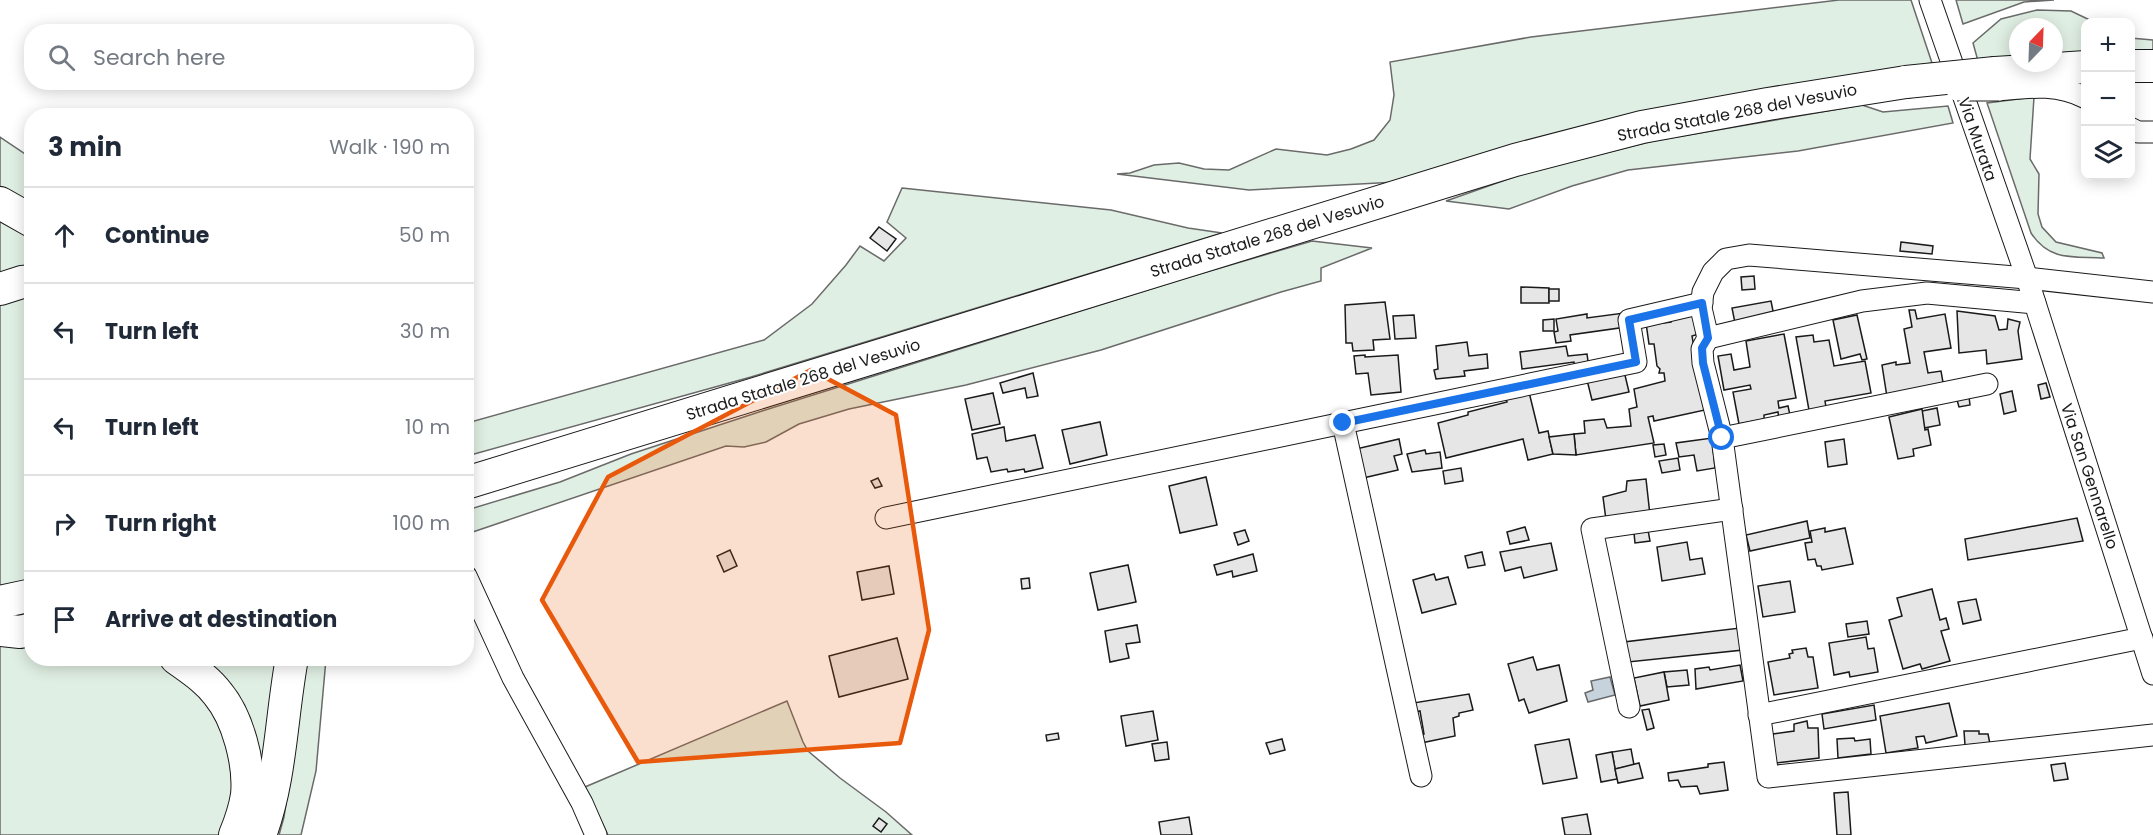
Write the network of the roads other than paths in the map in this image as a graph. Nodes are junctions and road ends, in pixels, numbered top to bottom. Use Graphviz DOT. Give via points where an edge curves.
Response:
graph roads {
  1 [pos="1930,0"];
  2 [pos="2135,66"];
  3 [pos="2153,66"];
  4 [pos="2081,68"];
  5 [pos="1997,81"];
  6 [pos="2081,96"];
  7 [pos="2135,130"];
  8 [pos="2153,132"];
  9 [pos="0,203"];
  10 [pos="24,216"];
  11 [pos="2027,278"];
  12 [pos="24,282"];
  13 [pos="0,289"];
  14 [pos="2153,292"];
  15 [pos="1702,303"];
  16 [pos="2035,303"];
  17 [pos="1708,338"];
  18 [pos="1987,384"];
  19 [pos="664,422"];
  20 [pos="1343,423"];
  21 [pos="1722,438"];
  22 [pos="603,441"];
  23 [pos="474,462"];
  24 [pos="474,481"];
  25 [pos="474,495"];
  26 [pos="1732,509"];
  27 [pos="886,518"];
  28 [pos="474,593"];
  29 [pos="24,597"];
  30 [pos="0,602"];
  31 [pos="24,613"];
  32 [pos="0,618"];
  33 [pos="0,630"];
  34 [pos="24,631"];
  35 [pos="2142,638"];
  36 [pos="187,666"];
  37 [pos="290,666"];
  38 [pos="2153,674"];
  39 [pos="1629,707"];
  40 [pos="1759,715"];
  41 [pos="2153,735"];
  42 [pos="1421,776"];
  43 [pos="235,835"];
  44 [pos="260,835"];
  45 [pos="596,835"];
  1 -- 11 [label="street, Via Murata"];
  2 -- 3 [label="highway"];
  4 -- 5 [label="highway, Strada Statale 268 del Vesuvio"];
  5 -- 6 [label="street" via="2071,90"];
  5 -- 19 [label="highway, Strada Statale 268 del Vesuvio, bridge" via="1906,82 1642,127 1515,160"];
  7 -- 8 [label="street"];
  9 -- 10 [label="highway"];
  11 -- 14 [label="street"];
  11 -- 15 [label="street" via="1749,255 1726,259 1713,272"];
  11 -- 16 [label="street, Via San Gennarello"];
  12 -- 13 [label="highway"];
  15 -- 17 [label="street"];
  15 -- 20 [label="street" via="1629,320 1636,362"];
  16 -- 17 [label="street" via="1927,294 1863,301"];
  16 -- 35 [label="street, Via San Gennarello"];
  17 -- 21 [label="street" via="1702,348 1703,363"];
  18 -- 21 [label="street"];
  19 -- 22 [label="highway, Strada Statale 268 del Vesuvio"];
  19 -- 23 [label="highway" via="581,435"];
  20 -- 27 [label="street"];
  20 -- 42 [label="street"];
  21 -- 26 [label="street"];
  22 -- 24 [label="highway, Strada Statale 268 del Vesuvio"];
  22 -- 25 [label="highway" via="528,476"];
  26 -- 39 [label="street" via="1592,529"];
  26 -- 40 [label="street"];
  28 -- 45 [label="street" via="513,678"];
  29 -- 30 [label="highway"];
  31 -- 32 [label="highway"];
  33 -- 34 [label="highway"];
  35 -- 38 [label="street, Via San Gennarello"];
  35 -- 40 [label="street"];
  36 -- 43 [label="highway" via="219,694 245,756 247,795"];
  37 -- 44 [label="highway" via="274,780"];
  40 -- 41 [label="street" via="1768,777"];
}
